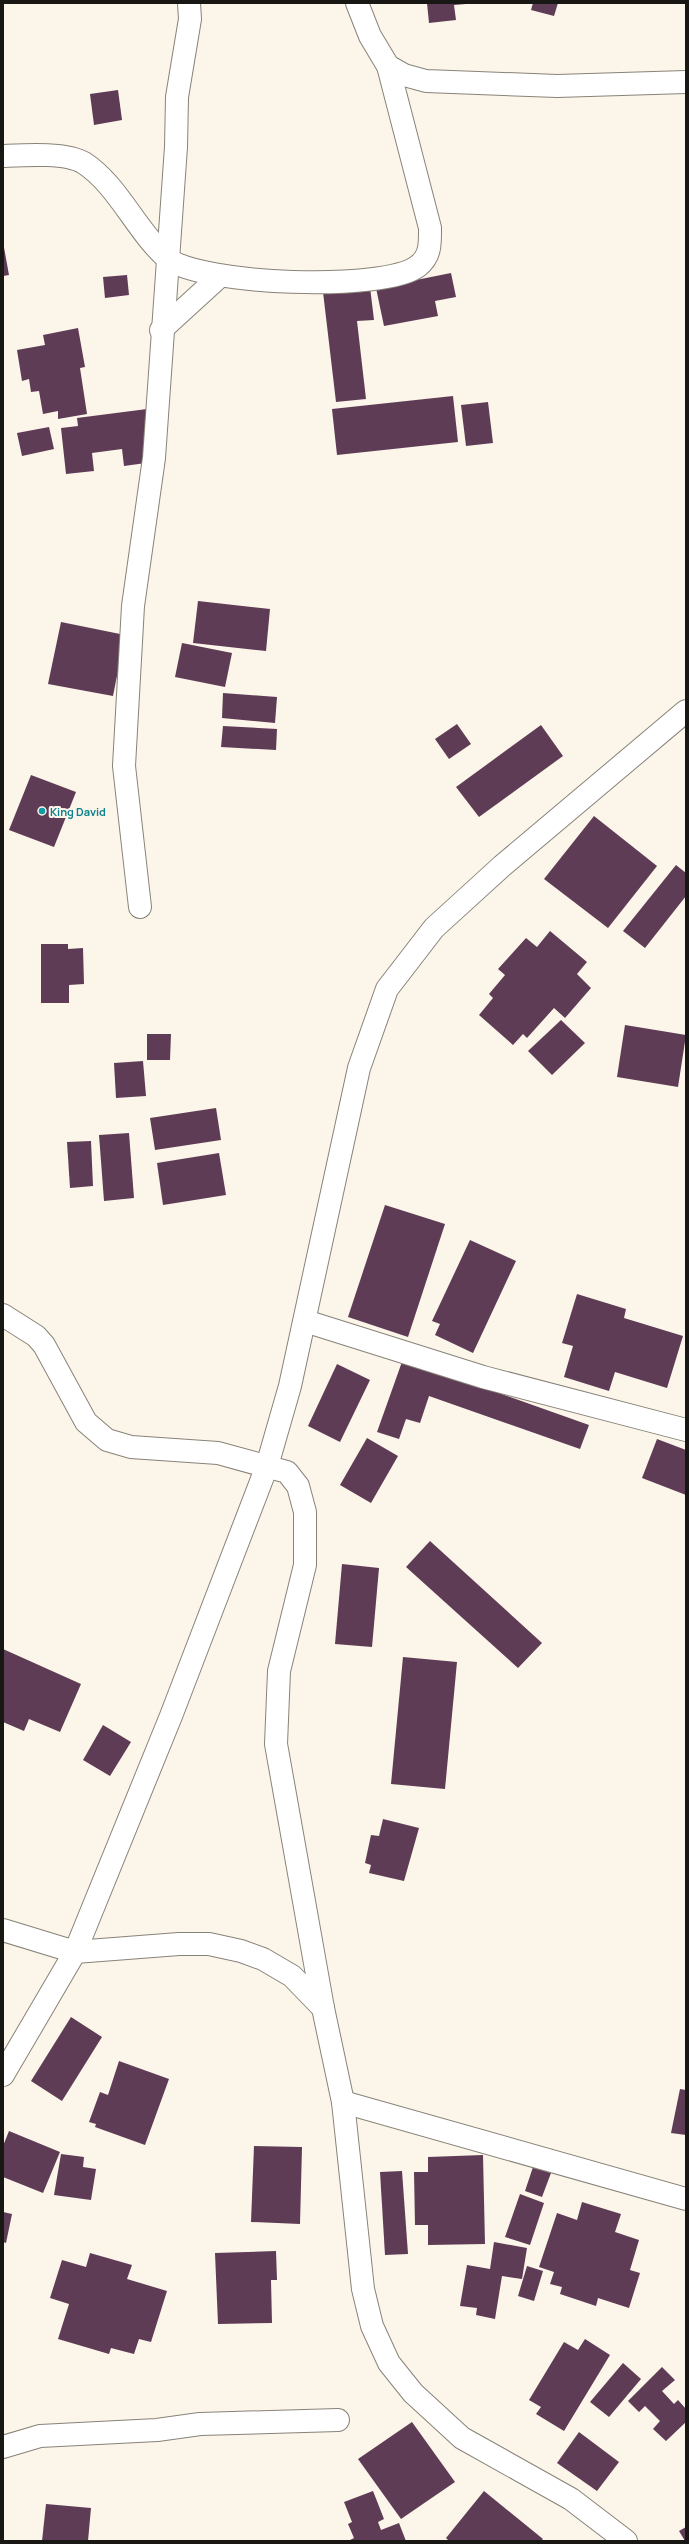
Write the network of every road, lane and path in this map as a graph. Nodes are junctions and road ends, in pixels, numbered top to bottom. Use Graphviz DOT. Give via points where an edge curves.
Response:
graph roads {
  1 [pos="189,3"];
  2 [pos="356,3"];
  3 [pos="388,66"];
  4 [pos="686,82"];
  5 [pos="3,156"];
  6 [pos="168,259"];
  7 [pos="219,277"];
  8 [pos="161,330"];
  9 [pos="686,711"];
  10 [pos="140,907"];
  11 [pos="3,1315"];
  12 [pos="305,1321"];
  13 [pos="686,1430"];
  14 [pos="267,1466"];
  15 [pos="3,1930"];
  16 [pos="75,1952"];
  17 [pos="323,2008"];
  18 [pos="3,2075"];
  19 [pos="343,2102"];
  20 [pos="686,2199"];
  21 [pos="338,2420"];
  22 [pos="3,2447"];
  23 [pos="626,2541"];
  1 -- 6 [label="street" via="190,19 177,97"];
  2 -- 3 [label="street" via="370,36"];
  3 -- 4 [label="street" via="404,75 426,81 557,86"];
  3 -- 7 [label="street" via="430,228 430,251 425,258 407,272 373,280 294,282"];
  5 -- 6 [label="street" via="56,157 83,162 104,182"];
  6 -- 7 [label="street"];
  6 -- 8 [label="street"];
  7 -- 8 [label="street"];
  8 -- 10 [label="street" via="151,482 133,606 124,766"];
  9 -- 12 [label="street" via="520,851 434,928 387,989 359,1068"];
  11 -- 14 [label="street" via="36,1336 44,1345 86,1422 107,1440 131,1447 218,1453"];
  12 -- 13 [label="street" via="483,1377"];
  12 -- 14 [label="street"];
  14 -- 16 [label="street" via="171,1716"];
  14 -- 17 [label="street" via="286,1472 298,1486 305,1512 305,1565 279,1671 276,1744"];
  15 -- 16 [label="street"];
  16 -- 17 [label="street" via="209,1944 263,1959 292,1976"];
  16 -- 18 [label="street"];
  17 -- 19 [label="street"];
  19 -- 20 [label="street"];
  19 -- 23 [label="street" via="363,2289 372,2326 389,2363 413,2393 462,2438 571,2499"];
  21 -- 22 [label="street" via="200,2424 157,2430 40,2436"];
}
